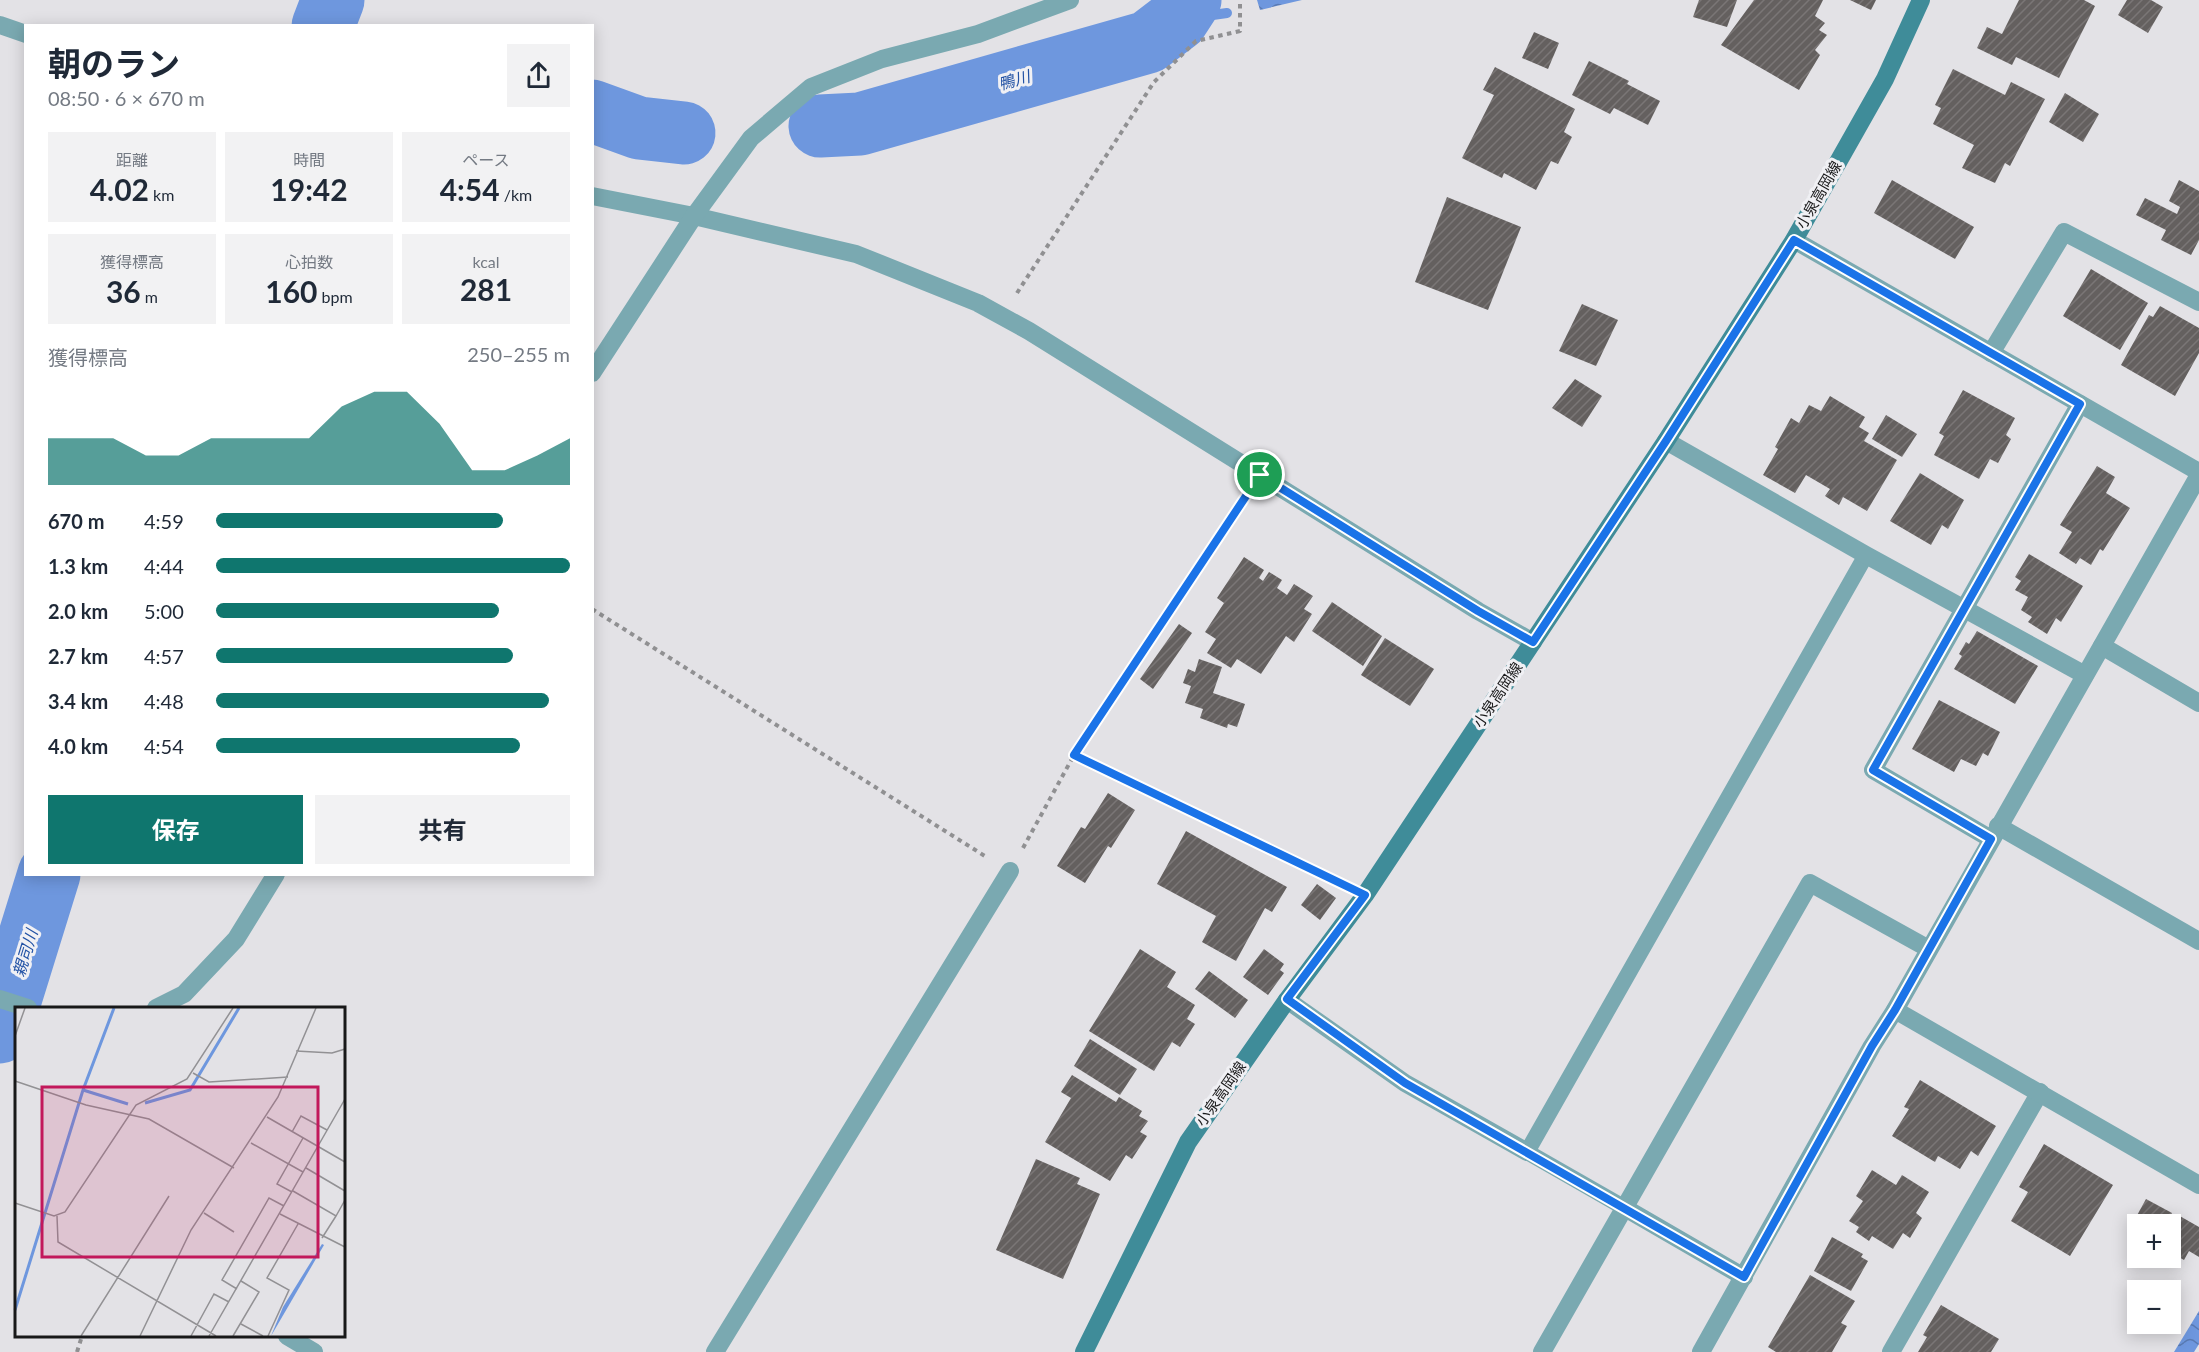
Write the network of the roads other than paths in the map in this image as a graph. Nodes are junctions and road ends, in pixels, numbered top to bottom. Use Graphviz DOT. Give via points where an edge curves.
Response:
graph roads {
  1 [pos="1070,0"];
  2 [pos="1921,0"];
  3 [pos="0,25"];
  4 [pos="24,33"];
  5 [pos="594,196"];
  6 [pos="694,216"];
  7 [pos="1794,240"];
  8 [pos="2199,302"];
  9 [pos="1991,353"];
  10 [pos="594,370"];
  11 [pos="2080,404"];
  12 [pos="1666,441"];
  13 [pos="2199,474"];
  14 [pos="1866,555"];
  15 [pos="1964,608"];
  16 [pos="1533,642"];
  17 [pos="2102,646"];
  18 [pos="2085,675"];
  19 [pos="2199,703"];
  20 [pos="1995,833"];
  21 [pos="1010,872"];
  22 [pos="275,876"];
  23 [pos="2199,941"];
  24 [pos="1929,949"];
  25 [pos="0,999"];
  26 [pos="1287,999"];
  27 [pos="25,1007"];
  28 [pos="158,1007"];
  29 [pos="1895,1010"];
  30 [pos="2040,1092"];
  31 [pos="1527,1152"];
  32 [pos="2199,1185"];
  33 [pos="1625,1208"];
  34 [pos="1744,1277"];
  35 [pos="290,1337"];
  36 [pos="314,1352"];
  37 [pos="715,1352"];
  38 [pos="1084,1352"];
  39 [pos="1542,1352"];
  40 [pos="1701,1352"];
  41 [pos="1891,1352"];
  1 -- 6 [label="street" via="978,34 882,59 811,87 751,138"];
  2 -- 7 [label="main road, 小泉高岡線" via="1885,79"];
  3 -- 4 [label="street"];
  5 -- 6 [label="street"];
  6 -- 10 [label="street"];
  6 -- 16 [label="street" via="856,254 978,303"];
  7 -- 9 [label="street"];
  7 -- 12 [label="main road, 小泉高岡線"];
  8 -- 9 [label="street" via="2064,232"];
  9 -- 11 [label="street"];
  11 -- 13 [label="street"];
  11 -- 15 [label="street"];
  12 -- 14 [label="street"];
  12 -- 16 [label="main road, 小泉高岡線"];
  13 -- 17 [label="street"];
  14 -- 15 [label="street"];
  14 -- 31 [label="lane"];
  15 -- 18 [label="street"];
  15 -- 20 [label="street" via="1873,770"];
  16 -- 26 [label="main road, 小泉高岡線" via="1365,895"];
  17 -- 18 [label="street"];
  17 -- 19 [label="street"];
  18 -- 20 [label="street"];
  20 -- 23 [label="street"];
  20 -- 24 [label="street"];
  21 -- 37 [label="street"];
  22 -- 28 [label="street" via="236,939 184,994"];
  24 -- 29 [label="street"];
  24 -- 33 [label="street" via="1810,883"];
  25 -- 27 [label="street"];
  26 -- 31 [label="street" via="1405,1083"];
  26 -- 38 [label="main road, 小泉高岡線" via="1188,1142"];
  29 -- 30 [label="street"];
  29 -- 34 [label="street"];
  30 -- 32 [label="street"];
  30 -- 41 [label="street"];
  31 -- 33 [label="lane"];
  33 -- 34 [label="street"];
  33 -- 39 [label="street"];
  34 -- 40 [label="street"];
  35 -- 36 [label="street"];
}
